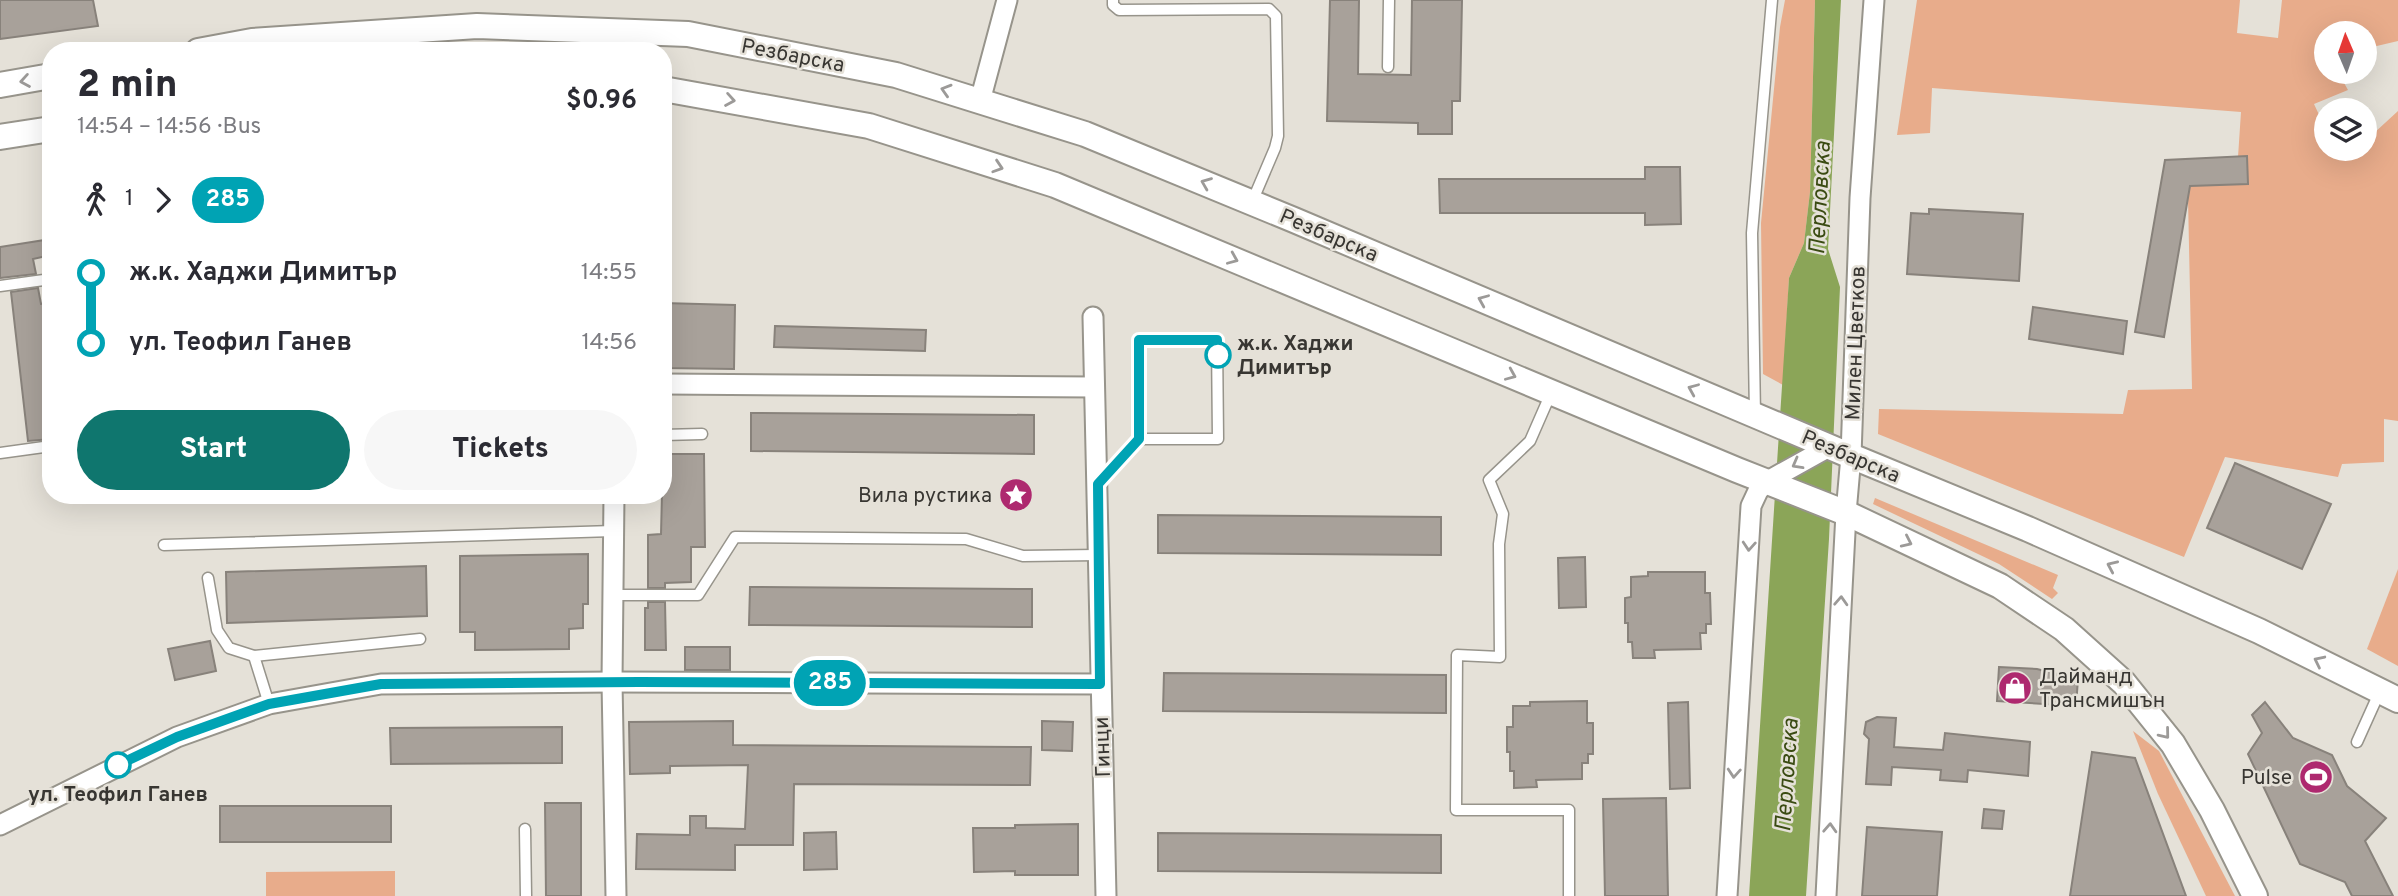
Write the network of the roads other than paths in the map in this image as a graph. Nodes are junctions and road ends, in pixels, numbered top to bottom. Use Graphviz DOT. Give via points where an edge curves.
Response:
graph roads {
  1 [pos="1007,0"];
  2 [pos="1113,0"];
  3 [pos="1389,0"];
  4 [pos="1772,0"];
  5 [pos="1874,0"];
  6 [pos="247,42"];
  7 [pos="1388,67"];
  8 [pos="42,78"];
  9 [pos="0,85"];
  10 [pos="672,91"];
  11 [pos="980,101"];
  12 [pos="42,131"];
  13 [pos="0,137"];
  14 [pos="1251,202"];
  15 [pos="42,280"];
  16 [pos="0,286"];
  17 [pos="1093,317"];
  18 [pos="672,384"];
  19 [pos="1094,387"];
  20 [pos="1552,392"];
  21 [pos="1755,416"];
  22 [pos="702,434"];
  23 [pos="672,435"];
  24 [pos="1139,439"];
  25 [pos="42,447"];
  26 [pos="1840,452"];
  27 [pos="0,453"];
  28 [pos="1766,482"];
  29 [pos="1098,484"];
  30 [pos="614,504"];
  31 [pos="1846,513"];
  32 [pos="613,531"];
  33 [pos="164,545"];
  34 [pos="1097,555"];
  35 [pos="208,578"];
  36 [pos="612,595"];
  37 [pos="420,639"];
  38 [pos="254,656"];
  39 [pos="612,682"];
  40 [pos="1100,684"];
  41 [pos="2389,696"];
  42 [pos="269,704"];
  43 [pos="2357,742"];
  44 [pos="0,825"];
  45 [pos="525,829"];
  46 [pos="526,896"];
  47 [pos="616,896"];
  48 [pos="1106,896"];
  49 [pos="1569,896"];
  50 [pos="1727,896"];
  51 [pos="1826,896"];
  52 [pos="2255,896"];
  1 -- 11 [label="street"];
  2 -- 14 [label="lane" via="1119,10 1269,9 1276,16 1278,136"];
  3 -- 7 [label="lane"];
  4 -- 21 [label="lane" via="1752,233"];
  5 -- 26 [label="street, Милен Цветков"];
  11 -- 6 [label="street, Резбарска, one-way" via="896,75 688,34 477,26"];
  8 -- 9 [label="street, one-way"];
  10 -- 20 [label="street, one-way" via="869,126 1055,185"];
  14 -- 11 [label="street, Резбарска, one-way" via="1085,134"];
  12 -- 13 [label="street"];
  21 -- 14 [label="street, Резбарска, one-way"];
  15 -- 16 [label="lane"];
  17 -- 19 [label="street, Гинци"];
  18 -- 19 [label="street"];
  19 -- 29 [label="street, Гинци"];
  20 -- 28 [label="street"];
  20 -- 49 [label="lane" via="1530,441 1489,480 1503,514 1500,657 1457,655 1456,810 1569,810"];
  21 -- 26 [label="street, Резбарска"];
  22 -- 23 [label="lane"];
  24 -- 24 [label="lane" via="1218,439 1217,340 1139,340"];
  24 -- 29 [label="lane"];
  25 -- 27 [label="lane"];
  26 -- 28 [label="street, Милен Цветков, one-way"];
  26 -- 31 [label="street, Милен Цветков"];
  41 -- 26 [label="street, Резбарска, one-way" via="2233,620"];
  28 -- 31 [label="street"];
  28 -- 50 [label="street, one-way" via="1751,506"];
  29 -- 34 [label="street, Гинци"];
  30 -- 32 [label="street"];
  51 -- 31 [label="street, Милен Цветков, one-way"];
  31 -- 52 [label="street, one-way" via="2000,586 2064,629 2124,683 2173,744"];
  32 -- 33 [label="lane"];
  32 -- 36 [label="street"];
  34 -- 36 [label="lane" via="1023,556 966,539 735,537 698,595"];
  34 -- 40 [label="street, Гинци"];
  35 -- 38 [label="lane" via="217,630 229,648"];
  36 -- 39 [label="street"];
  37 -- 38 [label="lane"];
  38 -- 42 [label="lane"];
  39 -- 40 [label="street"];
  39 -- 42 [label="street" via="381,684"];
  39 -- 47 [label="street"];
  40 -- 48 [label="street, Гинци"];
  41 -- 43 [label="lane"];
  42 -- 44 [label="street" via="177,737"];
  45 -- 46 [label="lane"];
}
